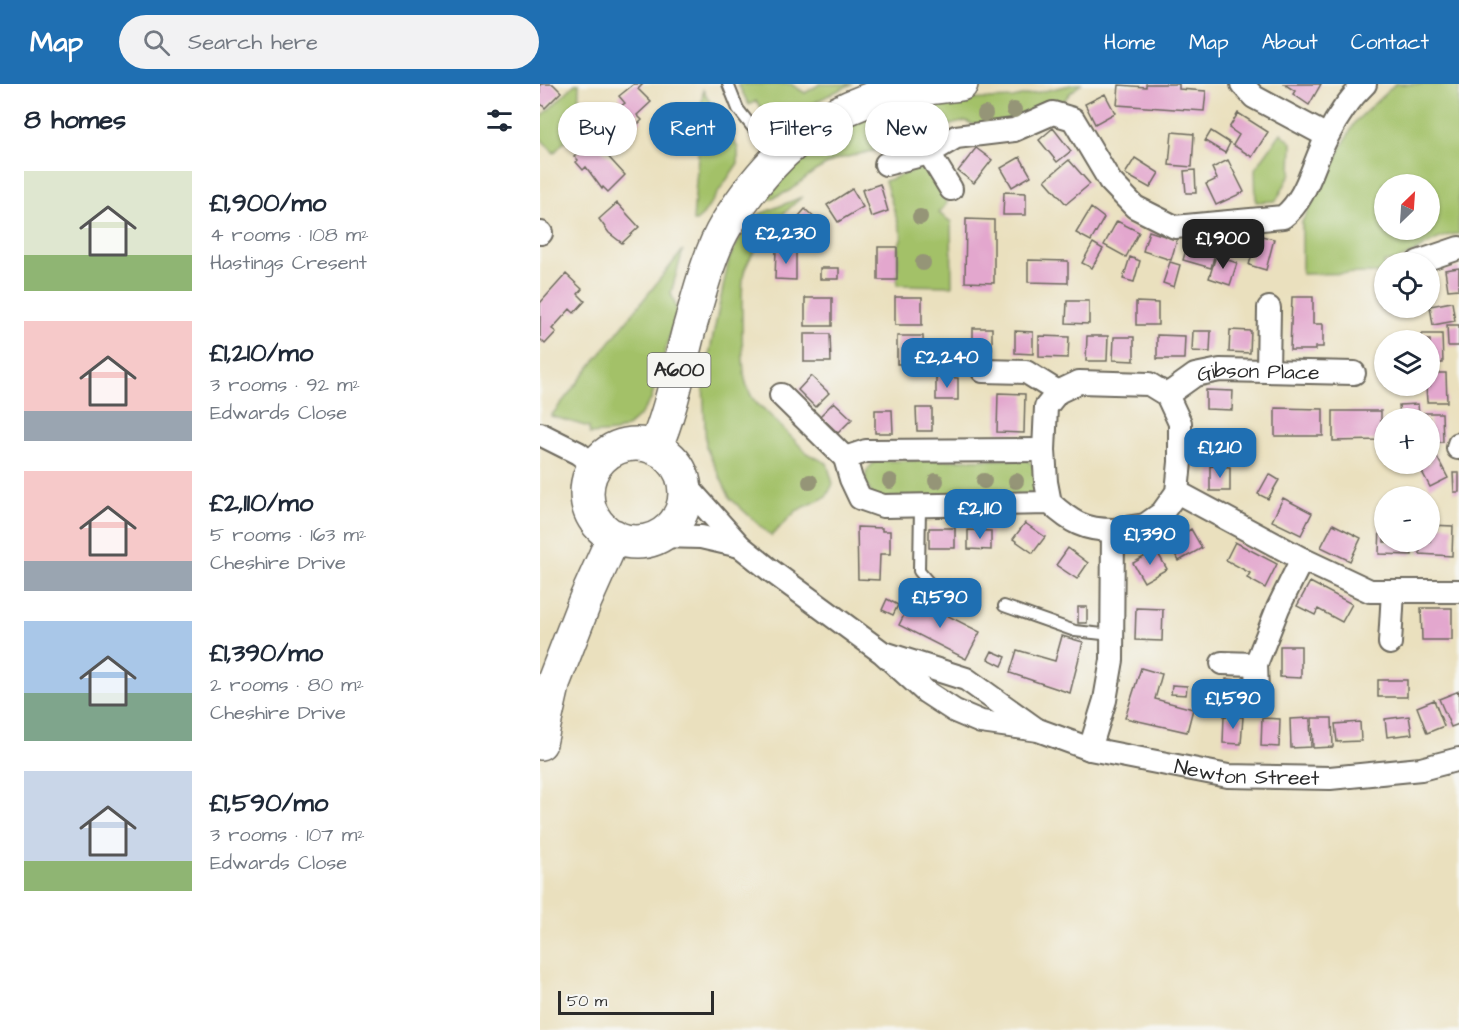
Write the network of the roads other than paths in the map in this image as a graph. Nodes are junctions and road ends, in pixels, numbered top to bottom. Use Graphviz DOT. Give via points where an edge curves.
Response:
graph roads {
  1 [pos="728,84"];
  2 [pos="962,84"];
  3 [pos="1242,84"];
  4 [pos="1365,84"];
  5 [pos="1327,136"];
  6 [pos="949,141"];
  7 [pos="917,156"];
  8 [pos="931,156"];
  9 [pos="777,158"];
  10 [pos="886,164"];
  11 [pos="951,189"];
  12 [pos="1459,248"];
  13 [pos="1440,254"];
  14 [pos="1269,308"];
  15 [pos="983,371"];
  16 [pos="1268,371"];
  17 [pos="1354,373"];
  18 [pos="1058,392"];
  19 [pos="781,395"];
  20 [pos="1167,395"];
  21 [pos="540,434"];
  22 [pos="655,448"];
  23 [pos="1044,450"];
  24 [pos="845,459"];
  25 [pos="595,466"];
  26 [pos="684,483"];
  27 [pos="1177,492"];
  28 [pos="1050,503"];
  29 [pos="920,506"];
  30 [pos="1113,530"];
  31 [pos="614,536"];
  32 [pos="659,537"];
  33 [pos="740,546"];
  34 [pos="1302,559"];
  35 [pos="931,585"];
  36 [pos="1393,591"];
  37 [pos="1459,591"];
  38 [pos="1004,606"];
  39 [pos="1112,635"];
  40 [pos="1390,643"];
  41 [pos="883,653"];
  42 [pos="1222,663"];
  43 [pos="1256,664"];
  44 [pos="1257,693"];
  45 [pos="1038,730"];
  46 [pos="540,743"];
  47 [pos="1090,749"];
  48 [pos="1459,759"];
  1 -- 9 [label="lane" via="742,116"];
  2 -- 9 [label="main road, A600" via="862,102 832,117"];
  3 -- 5 [label="street" via="1254,97"];
  4 -- 5 [label="street" via="1352,96"];
  5 -- 6 [label="street" via="1295,208 1282,217 1175,227 1135,207 1110,181 1073,119 1063,115 1053,113 1014,130"];
  7 -- 10 [label="street"];
  8 -- 11 [label="street"];
  9 -- 22 [label="main road, A600" via="725,226 701,291"];
  12 -- 13 [label="street"];
  14 -- 16 [label="street"];
  15 -- 18 [label="street" via="1026,372"];
  16 -- 17 [label="street, Gibson Place"];
  16 -- 20 [label="street, Gibson Place" via="1220,370 1195,375"];
  18 -- 20 [label="street" via="1079,382 1149,384"];
  18 -- 23 [label="street" via="1046,407"];
  19 -- 24 [label="street"];
  20 -- 27 [label="street" via="1180,423"];
  21 -- 25 [label="street"];
  22 -- 25 [label="main road" via="642,444 616,448"];
  22 -- 26 [label="main road" via="676,464"];
  23 -- 24 [label="street" via="866,450"];
  23 -- 28 [label="street"];
  24 -- 29 [label="street" via="860,498 883,506"];
  25 -- 31 [label="main road" via="587,497 591,513 600,527"];
  26 -- 32 [label="main road" via="685,502 680,514"];
  26 -- 33 [label="street"];
  27 -- 30 [label="street" via="1162,513 1145,525"];
  27 -- 34 [label="street"];
  28 -- 29 [label="street"];
  28 -- 30 [label="street" via="1069,520 1094,530"];
  29 -- 35 [label="lane" via="919,570"];
  30 -- 39 [label="street"];
  31 -- 32 [label="main road" via="628,541"];
  31 -- 46 [label="main road" via="554,681"];
  32 -- 33 [label="street" via="701,537"];
  33 -- 41 [label="street, Newton Street"];
  34 -- 36 [label="street" via="1370,591"];
  34 -- 43 [label="street"];
  36 -- 37 [label="street"];
  36 -- 40 [label="street"];
  38 -- 39 [label="lane" via="1075,631"];
  39 -- 47 [label="street" via="1105,700"];
  41 -- 45 [label="street, Newton Street" via="966,679"];
  41 -- 45 [label="street, Newton Street" via="926,692 956,711 981,722"];
  42 -- 43 [label="street"];
  43 -- 44 [label="street"];
  45 -- 47 [label="street, Newton Street"];
  47 -- 48 [label="street, Newton Street" via="1239,776 1330,778 1421,769"];
}
